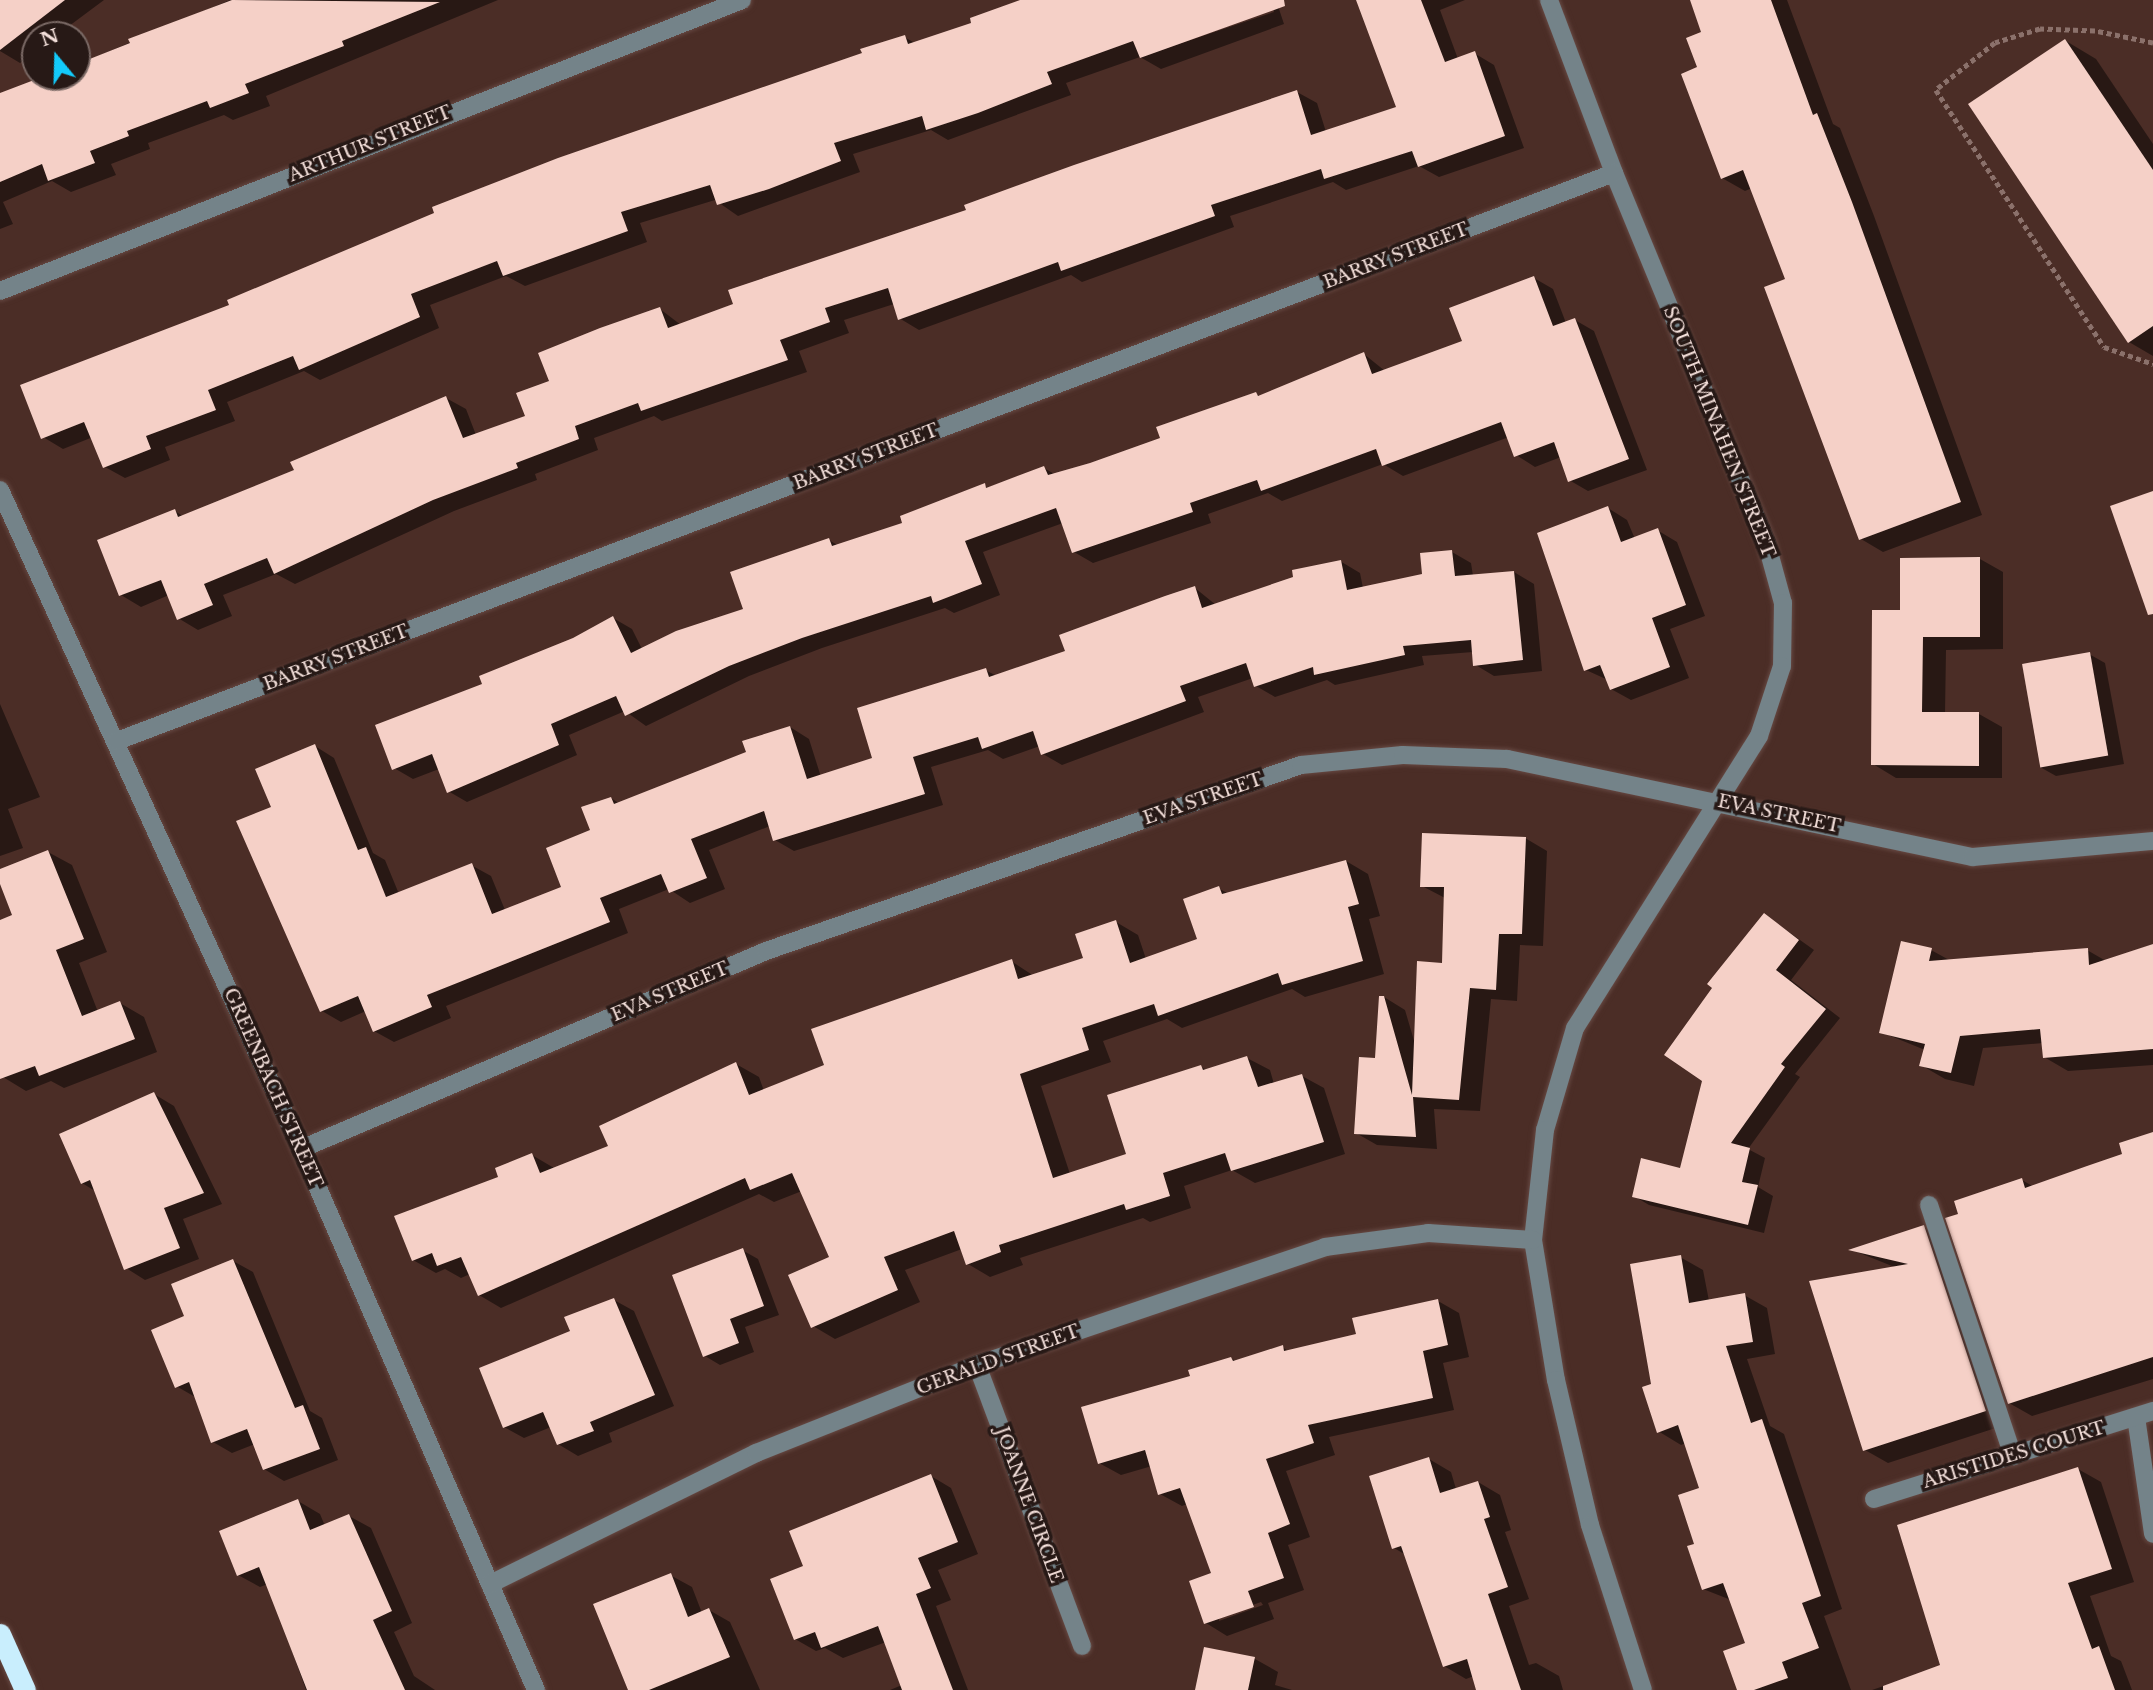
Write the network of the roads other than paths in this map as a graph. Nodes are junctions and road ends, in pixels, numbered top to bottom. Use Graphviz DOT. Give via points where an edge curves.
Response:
graph roads {
  1 [pos="742,0"];
  2 [pos="1549,0"];
  3 [pos="1614,173"];
  4 [pos="0,291"];
  5 [pos="0,490"];
  6 [pos="117,741"];
  7 [pos="1721,800"];
  8 [pos="2153,841"];
  9 [pos="301,1149"];
  10 [pos="1929,1205"];
  11 [pos="1533,1240"];
  12 [pos="977,1365"];
  13 [pos="2144,1414"];
  14 [pos="2013,1456"];
  15 [pos="1874,1499"];
  16 [pos="2153,1534"];
  17 [pos="490,1584"];
  18 [pos="0,1634"];
  19 [pos="1082,1646"];
  20 [pos="25,1690"];
  21 [pos="536,1690"];
  22 [pos="1643,1690"];
  1 -- 4 [label="street, ARTHUR STREET"];
  2 -- 3 [label="street, SOUTH MINAHEN STREET"];
  3 -- 6 [label="street, BARRY STREET"];
  3 -- 7 [label="street, SOUTH MINAHEN STREET" via="1767,545 1783,603 1782,666 1759,736"];
  5 -- 6 [label="street, GREENBACH STREET"];
  6 -- 9 [label="street, GREENBACH STREET"];
  7 -- 8 [label="street, EVA STREET" via="1973,857"];
  7 -- 9 [label="street, EVA STREET" via="1507,759 1404,755 1301,765 766,951"];
  7 -- 11 [label="street, SOUTH MINAHEN STREET" via="1575,1028 1545,1129"];
  9 -- 17 [label="street, GREENBACH STREET"];
  10 -- 14 [label="street"];
  11 -- 12 [label="street, GERALD STREET" via="1428,1233 1325,1247"];
  11 -- 22 [label="street, SOUTH MINAHEN STREET" via="1556,1380 1590,1525"];
  12 -- 17 [label="street, GERALD STREET" via="756,1453"];
  12 -- 19 [label="street, JOANNE CIRCLE"];
  13 -- 14 [label="street, ARISTIDES COURT"];
  13 -- 16 [label="street"];
  14 -- 15 [label="street, ARISTIDES COURT"];
  17 -- 21 [label="street, GREENBACH STREET"];
  18 -- 20 [label="highway"];
}
